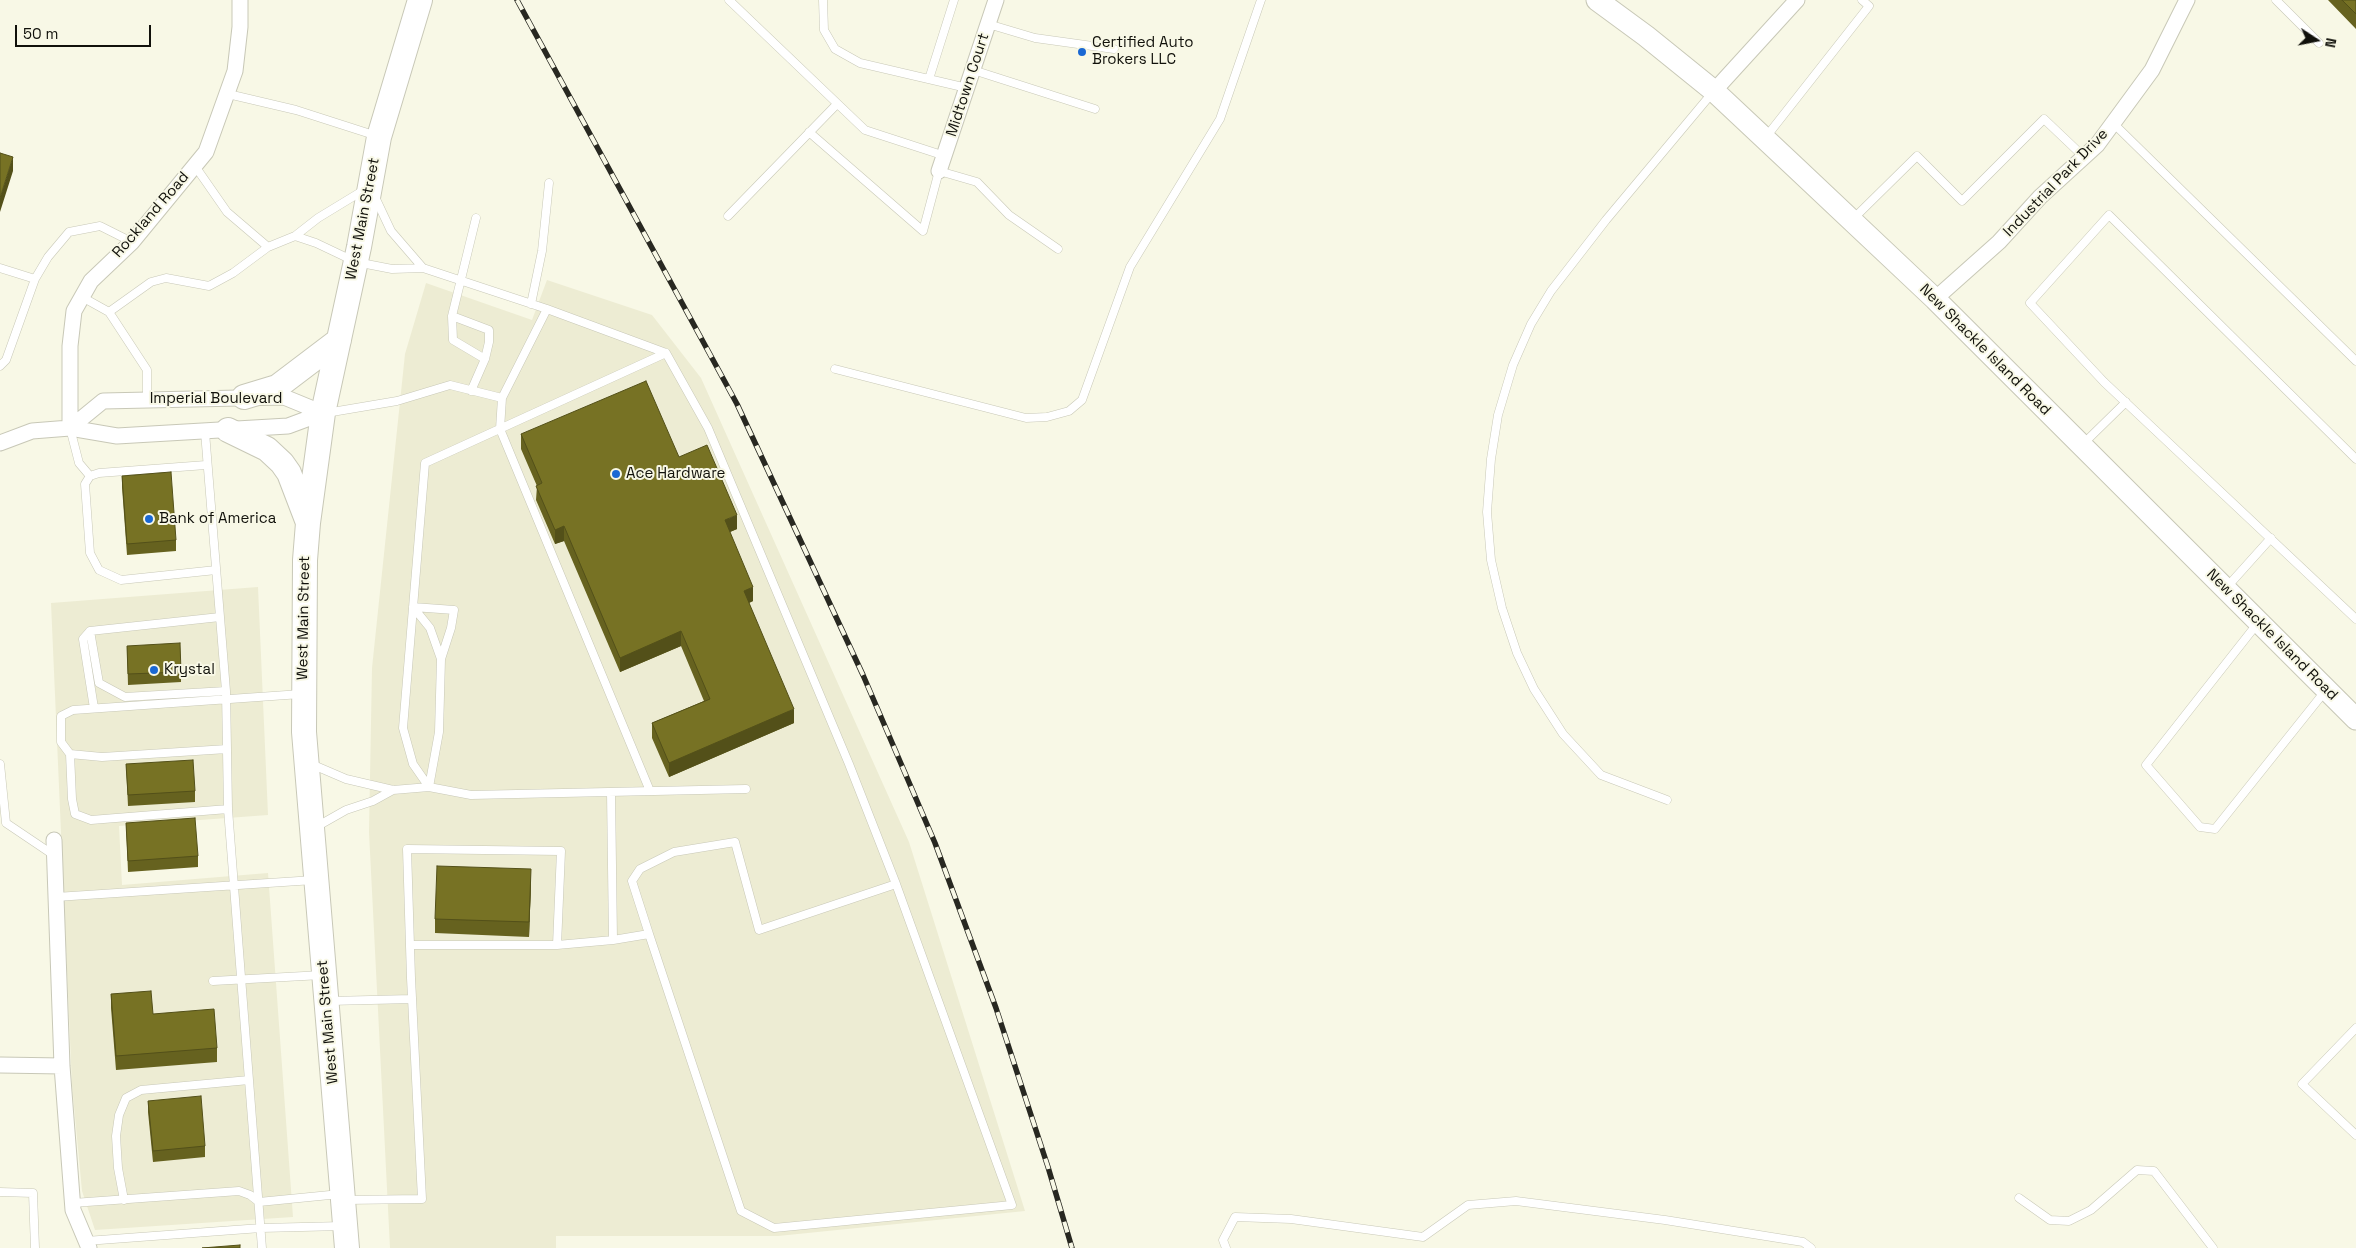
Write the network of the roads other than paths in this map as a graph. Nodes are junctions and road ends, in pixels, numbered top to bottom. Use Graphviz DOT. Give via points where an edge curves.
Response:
graph roads {
  1 [pos="240,0"];
  2 [pos="420,0"];
  3 [pos="729,0"];
  4 [pos="823,0"];
  5 [pos="954,0"];
  6 [pos="996,0"];
  7 [pos="1261,0"];
  8 [pos="1597,0"];
  9 [pos="1797,0"];
  10 [pos="1862,0"];
  11 [pos="2187,0"];
  12 [pos="2276,0"];
  13 [pos="988,24"];
  14 [pos="2319,43"];
  15 [pos="1114,49"];
  16 [pos="972,70"];
  17 [pos="929,78"];
  18 [pos="967,88"];
  19 [pos="1714,90"];
  20 [pos="228,94"];
  21 [pos="837,104"];
  22 [pos="1095,109"];
  23 [pos="2113,123"];
  24 [pos="809,132"];
  25 [pos="379,137"];
  26 [pos="1764,138"];
  27 [pos="944,156"];
  28 [pos="2084,157"];
  29 [pos="195,166"];
  30 [pos="940,171"];
  31 [pos="549,183"];
  32 [pos="370,187"];
  33 [pos="728,216"];
  34 [pos="476,218"];
  35 [pos="1851,220"];
  36 [pos="295,236"];
  37 [pos="132,242"];
  38 [pos="268,247"];
  39 [pos="1058,249"];
  40 [pos="356,262"];
  41 [pos="0,268"];
  42 [pos="423,268"];
  43 [pos="34,279"];
  44 [pos="462,281"];
  45 [pos="82,297"];
  46 [pos="1935,299"];
  47 [pos="531,304"];
  48 [pos="547,309"];
  49 [pos="109,312"];
  50 [pos="452,316"];
  51 [pos="339,340"];
  52 [pos="666,353"];
  53 [pos="485,359"];
  54 [pos="2356,361"];
  55 [pos="0,366"];
  56 [pos="835,369"];
  57 [pos="471,391"];
  58 [pos="244,397"];
  59 [pos="502,398"];
  60 [pos="147,399"];
  61 [pos="2126,402"];
  62 [pos="323,413"];
  63 [pos="70,428"];
  64 [pos="500,429"];
  65 [pos="228,430"];
  66 [pos="205,432"];
  67 [pos="0,442"];
  68 [pos="2082,446"];
  69 [pos="2356,459"];
  70 [pos="206,465"];
  71 [pos="90,476"];
  72 [pos="308,523"];
  73 [pos="2271,538"];
  74 [pos="216,570"];
  75 [pos="2226,589"];
  76 [pos="413,607"];
  77 [pos="220,617"];
  78 [pos="2356,619"];
  79 [pos="2259,622"];
  80 [pos="90,631"];
  81 [pos="441,659"];
  82 [pos="2326,690"];
  83 [pos="303,694"];
  84 [pos="226,695"];
  85 [pos="94,708"];
  86 [pos="2356,719"];
  87 [pos="227,749"];
  88 [pos="70,754"];
  89 [pos="306,763"];
  90 [pos="0,764"];
  91 [pos="429,787"];
  92 [pos="746,789"];
  93 [pos="393,790"];
  94 [pos="650,791"];
  95 [pos="611,792"];
  96 [pos="1667,800"];
  97 [pos="228,809"];
  98 [pos="3,823"];
  99 [pos="312,830"];
  100 [pos="54,840"];
  101 [pos="55,856"];
  102 [pos="316,880"];
  103 [pos="896,884"];
  104 [pos="234,886"];
  105 [pos="56,897"];
  106 [pos="649,934"];
  107 [pos="613,940"];
  108 [pos="410,945"];
  109 [pos="557,945"];
  110 [pos="324,974"];
  111 [pos="242,980"];
  112 [pos="213,981"];
  113 [pos="412,999"];
  114 [pos="326,1002"];
  115 [pos="2356,1028"];
  116 [pos="0,1065"];
  117 [pos="62,1066"];
  118 [pos="250,1080"];
  119 [pos="2356,1135"];
  120 [pos="0,1192"];
  121 [pos="342,1197"];
  122 [pos="2019,1198"];
  123 [pos="124,1200"];
  124 [pos="259,1202"];
  125 [pos="73,1203"];
  126 [pos="261,1228"];
  127 [pos="346,1237"];
  128 [pos="88,1245"];
  129 [pos="35,1248"];
  130 [pos="262,1248"];
  131 [pos="1226,1248"];
  132 [pos="1810,1248"];
  133 [pos="2213,1248"];
  1 -- 20 [label="street, Rockland Road" via="235,71"];
  2 -- 25 [label="main road, West Main Street"];
  3 -- 21 [label="lane"];
  4 -- 17 [label="lane" via="824,30 835,49 860,63"];
  5 -- 17 [label="lane"];
  6 -- 13 [label="street, Midtown Court"];
  7 -- 56 [label="lane" via="1220,119 1130,267 1082,400 1069,411 1026,418"];
  8 -- 19 [label="main road, New Shackle Island Road"];
  9 -- 19 [label="street"];
  10 -- 26 [label="lane" via="1869,6"];
  11 -- 23 [label="street, Industrial Park Drive" via="2152,70"];
  12 -- 14 [label="lane"];
  13 -- 15 [label="lane" via="1035,38"];
  13 -- 16 [label="street, Midtown Court"];
  16 -- 18 [label="street, Midtown Court"];
  16 -- 22 [label="lane"];
  17 -- 18 [label="lane"];
  18 -- 27 [label="street, Midtown Court"];
  19 -- 26 [label="main road, New Shackle Island Road"];
  19 -- 96 [label="lane" via="1550,291 1531,324 1498,415 1487,512 1491,560 1502,608 1517,653 1534,689 1563,734 1601,775"];
  20 -- 25 [label="lane" via="296,110"];
  20 -- 29 [label="street, Rockland Road" via="206,152"];
  21 -- 24 [label="lane"];
  21 -- 27 [label="lane" via="865,130"];
  23 -- 28 [label="street, Industrial Park Drive"];
  23 -- 54 [label="lane"];
  24 -- 30 [label="lane" via="923,231"];
  24 -- 33 [label="lane"];
  25 -- 32 [label="main road, West Main Street"];
  26 -- 35 [label="main road, New Shackle Island Road"];
  27 -- 30 [label="street, Midtown Court"];
  28 -- 35 [label="lane" via="2044,119 1962,201 1917,156"];
  28 -- 46 [label="street, Industrial Park Drive" via="2040,197 1999,242"];
  29 -- 37 [label="street, Rockland Road"];
  29 -- 38 [label="lane" via="227,212"];
  30 -- 39 [label="lane" via="977,182 1009,215"];
  31 -- 47 [label="lane" via="542,251"];
  32 -- 36 [label="lane"];
  32 -- 40 [label="main road, West Main Street"];
  32 -- 42 [label="lane" via="391,231"];
  34 -- 44 [label="lane"];
  35 -- 46 [label="main road, New Shackle Island Road"];
  36 -- 38 [label="lane"];
  36 -- 40 [label="lane"];
  37 -- 43 [label="lane" via="100,226 69,232"];
  37 -- 45 [label="street, Rockland Road" via="91,281"];
  38 -- 49 [label="lane" via="209,286 166,278 152,282"];
  40 -- 42 [label="lane" via="392,269"];
  40 -- 51 [label="main road, West Main Street"];
  41 -- 43 [label="lane"];
  42 -- 44 [label="lane"];
  43 -- 55 [label="lane" via="6,360"];
  44 -- 47 [label="lane"];
  44 -- 50 [label="lane"];
  45 -- 49 [label="lane"];
  45 -- 63 [label="street, Rockland Road" via="74,311 70,346"];
  46 -- 68 [label="main road, New Shackle Island Road"];
  47 -- 48 [label="lane"];
  48 -- 52 [label="lane"];
  48 -- 59 [label="lane"];
  49 -- 60 [label="lane" via="147,370"];
  50 -- 53 [label="lane" via="453,340"];
  50 -- 53 [label="lane" via="489,330"];
  51 -- 58 [label="main road" via="277,387"];
  51 -- 62 [label="main road, West Main Street"];
  52 -- 64 [label="lane"];
  52 -- 103 [label="lane" via="708,428 850,764"];
  53 -- 57 [label="lane"];
  57 -- 59 [label="lane"];
  57 -- 62 [label="lane" via="450,385 397,401"];
  58 -- 60 [label="street, Imperial Boulevard"];
  58 -- 62 [label="street, Imperial Boulevard" via="284,397"];
  59 -- 64 [label="lane"];
  60 -- 63 [label="street, Imperial Boulevard" via="103,401"];
  61 -- 68 [label="lane"];
  61 -- 69 [label="lane" via="2030,303 2109,215"];
  61 -- 73 [label="lane"];
  62 -- 65 [label="street, Imperial Boulevard" via="288,426"];
  62 -- 72 [label="main road, West Main Street"];
  63 -- 66 [label="street, Imperial Boulevard" via="117,436"];
  63 -- 67 [label="street, Imperial Boulevard" via="32,431"];
  63 -- 71 [label="lane" via="79,464"];
  64 -- 76 [label="lane" via="425,463"];
  64 -- 94 [label="lane"];
  65 -- 66 [label="street, Imperial Boulevard"];
  65 -- 72 [label="main road" via="267,449 282,463"];
  66 -- 70 [label="lane"];
  68 -- 75 [label="main road, New Shackle Island Road"];
  70 -- 71 [label="lane"];
  70 -- 74 [label="lane"];
  71 -- 74 [label="lane" via="85,484 90,553 99,570 121,580"];
  72 -- 83 [label="main road, West Main Street"];
  73 -- 75 [label="lane"];
  73 -- 78 [label="lane"];
  74 -- 77 [label="lane"];
  75 -- 79 [label="main road, New Shackle Island Road"];
  76 -- 81 [label="lane" via="430,628"];
  76 -- 81 [label="lane" via="454,610"];
  76 -- 91 [label="lane" via="403,728 413,764"];
  77 -- 80 [label="lane"];
  77 -- 84 [label="lane"];
  79 -- 82 [label="main road, New Shackle Island Road"];
  79 -- 82 [label="lane" via="2146,765 2200,827 2215,829"];
  80 -- 84 [label="lane" via="99,683 125,697"];
  80 -- 85 [label="lane" via="83,639"];
  81 -- 91 [label="lane" via="439,732"];
  82 -- 86 [label="main road, New Shackle Island Road"];
  83 -- 84 [label="lane"];
  83 -- 89 [label="main road, West Main Street"];
  84 -- 85 [label="lane"];
  84 -- 87 [label="lane"];
  85 -- 88 [label="lane" via="73,710 62,716 61,742"];
  87 -- 88 [label="lane" via="102,757"];
  87 -- 97 [label="lane"];
  88 -- 97 [label="lane" via="75,814 91,820"];
  89 -- 93 [label="lane" via="346,779"];
  89 -- 99 [label="main road, West Main Street"];
  90 -- 98 [label="lane"];
  91 -- 93 [label="lane"];
  91 -- 95 [label="lane" via="471,795"];
  92 -- 94 [label="lane"];
  93 -- 99 [label="lane" via="374,801 346,810"];
  94 -- 95 [label="lane"];
  95 -- 107 [label="lane"];
  97 -- 104 [label="lane"];
  98 -- 101 [label="lane"];
  99 -- 102 [label="main road, West Main Street"];
  100 -- 101 [label="street"];
  101 -- 105 [label="street"];
  102 -- 104 [label="lane"];
  102 -- 110 [label="main road, West Main Street"];
  103 -- 106 [label="lane" via="760,930 735,842 674,852 640,869 632,881"];
  103 -- 106 [label="lane" via="1012,1205 774,1228 741,1211"];
  104 -- 105 [label="lane"];
  104 -- 111 [label="lane"];
  105 -- 117 [label="street"];
  106 -- 107 [label="lane"];
  107 -- 109 [label="lane"];
  108 -- 109 [label="lane"];
  108 -- 109 [label="lane" via="407,849 561,851"];
  108 -- 113 [label="lane"];
  110 -- 111 [label="lane"];
  110 -- 114 [label="main road, West Main Street"];
  111 -- 112 [label="lane"];
  111 -- 118 [label="lane"];
  113 -- 114 [label="lane"];
  113 -- 121 [label="lane" via="422,1200"];
  114 -- 121 [label="main road, West Main Street"];
  115 -- 119 [label="lane" via="2302,1084"];
  116 -- 117 [label="street"];
  117 -- 125 [label="street"];
  118 -- 123 [label="lane" via="141,1090 126,1098 116,1136"];
  118 -- 124 [label="lane"];
  120 -- 129 [label="lane" via="33,1193"];
  121 -- 124 [label="lane"];
  121 -- 127 [label="main road, West Main Street"];
  122 -- 133 [label="lane" via="2050,1220 2069,1221 2091,1210 2136,1170 2154,1171"];
  123 -- 124 [label="lane" via="238,1191"];
  123 -- 125 [label="lane"];
  124 -- 126 [label="lane"];
  125 -- 128 [label="street"];
  126 -- 127 [label="lane"];
  126 -- 128 [label="lane"];
  126 -- 130 [label="lane"];
  131 -- 132 [label="lane" via="1223,1240 1235,1217 1291,1219 1422,1237 1468,1205 1516,1202 1665,1220 1803,1242"];
}
